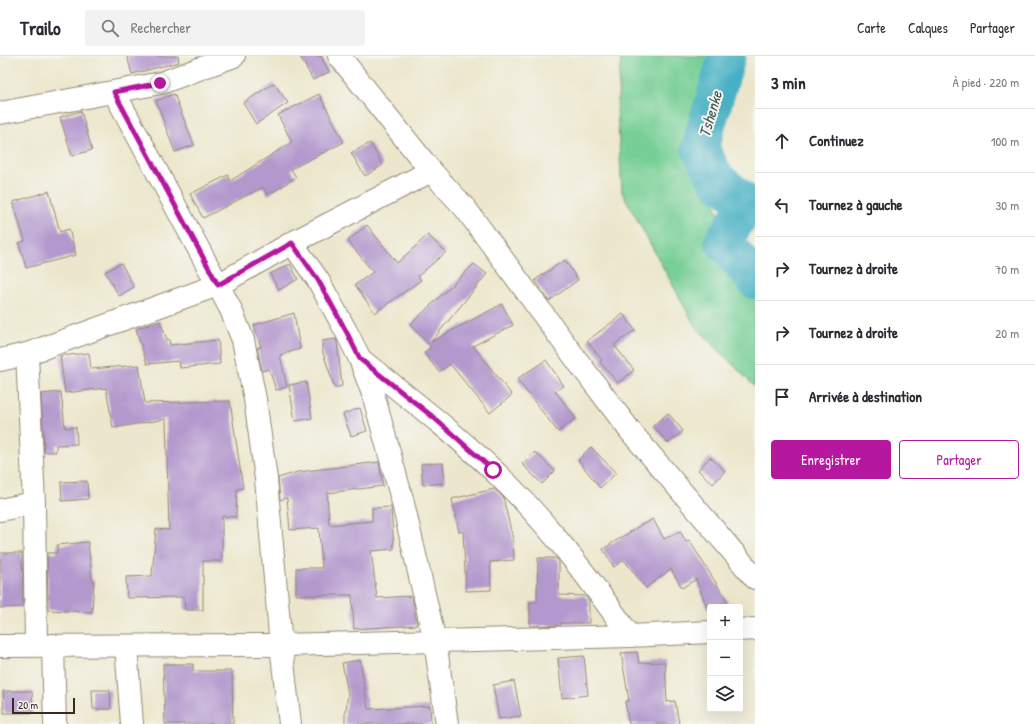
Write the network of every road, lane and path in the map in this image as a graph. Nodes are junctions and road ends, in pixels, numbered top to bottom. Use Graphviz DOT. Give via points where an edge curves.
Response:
graph roads {
  1 [pos="234,56"];
  2 [pos="339,56"];
  3 [pos="114,92"];
  4 [pos="0,113"];
  5 [pos="431,171"];
  6 [pos="292,243"];
  7 [pos="218,285"];
  8 [pos="27,354"];
  9 [pos="360,359"];
  10 [pos="0,360"];
  11 [pos="34,503"];
  12 [pos="0,510"];
  13 [pos="755,578"];
  14 [pos="755,629"];
  15 [pos="743,630"];
  16 [pos="707,632"];
  17 [pos="630,636"];
  18 [pos="435,641"];
  19 [pos="45,645"];
  20 [pos="281,645"];
  21 [pos="0,646"];
  22 [pos="126,646"];
  23 [pos="55,724"];
  24 [pos="132,724"];
  25 [pos="290,724"];
  26 [pos="447,724"];
  1 -- 3 [label="street" via="160,83"];
  2 -- 5 [label="street"];
  3 -- 4 [label="street"];
  3 -- 7 [label="street"];
  5 -- 6 [label="street"];
  5 -- 13 [label="street" via="465,208 631,432"];
  6 -- 7 [label="street"];
  6 -- 9 [label="street" via="318,280"];
  7 -- 8 [label="street"];
  7 -- 20 [label="street" via="243,340 255,399 266,479"];
  8 -- 10 [label="street"];
  8 -- 11 [label="street"];
  9 -- 17 [label="street" via="433,417 493,470 548,528"];
  9 -- 18 [label="street" via="373,394 402,499"];
  11 -- 12 [label="street"];
  11 -- 19 [label="street"];
  14 -- 15 [label="street"];
  16 -- 17 [label="street"];
  17 -- 18 [label="street"];
  18 -- 20 [label="street"];
  18 -- 26 [label="street"];
  19 -- 21 [label="street"];
  19 -- 22 [label="street"];
  19 -- 23 [label="street"];
  20 -- 22 [label="street"];
  20 -- 25 [label="street"];
  22 -- 24 [label="street"];
}
